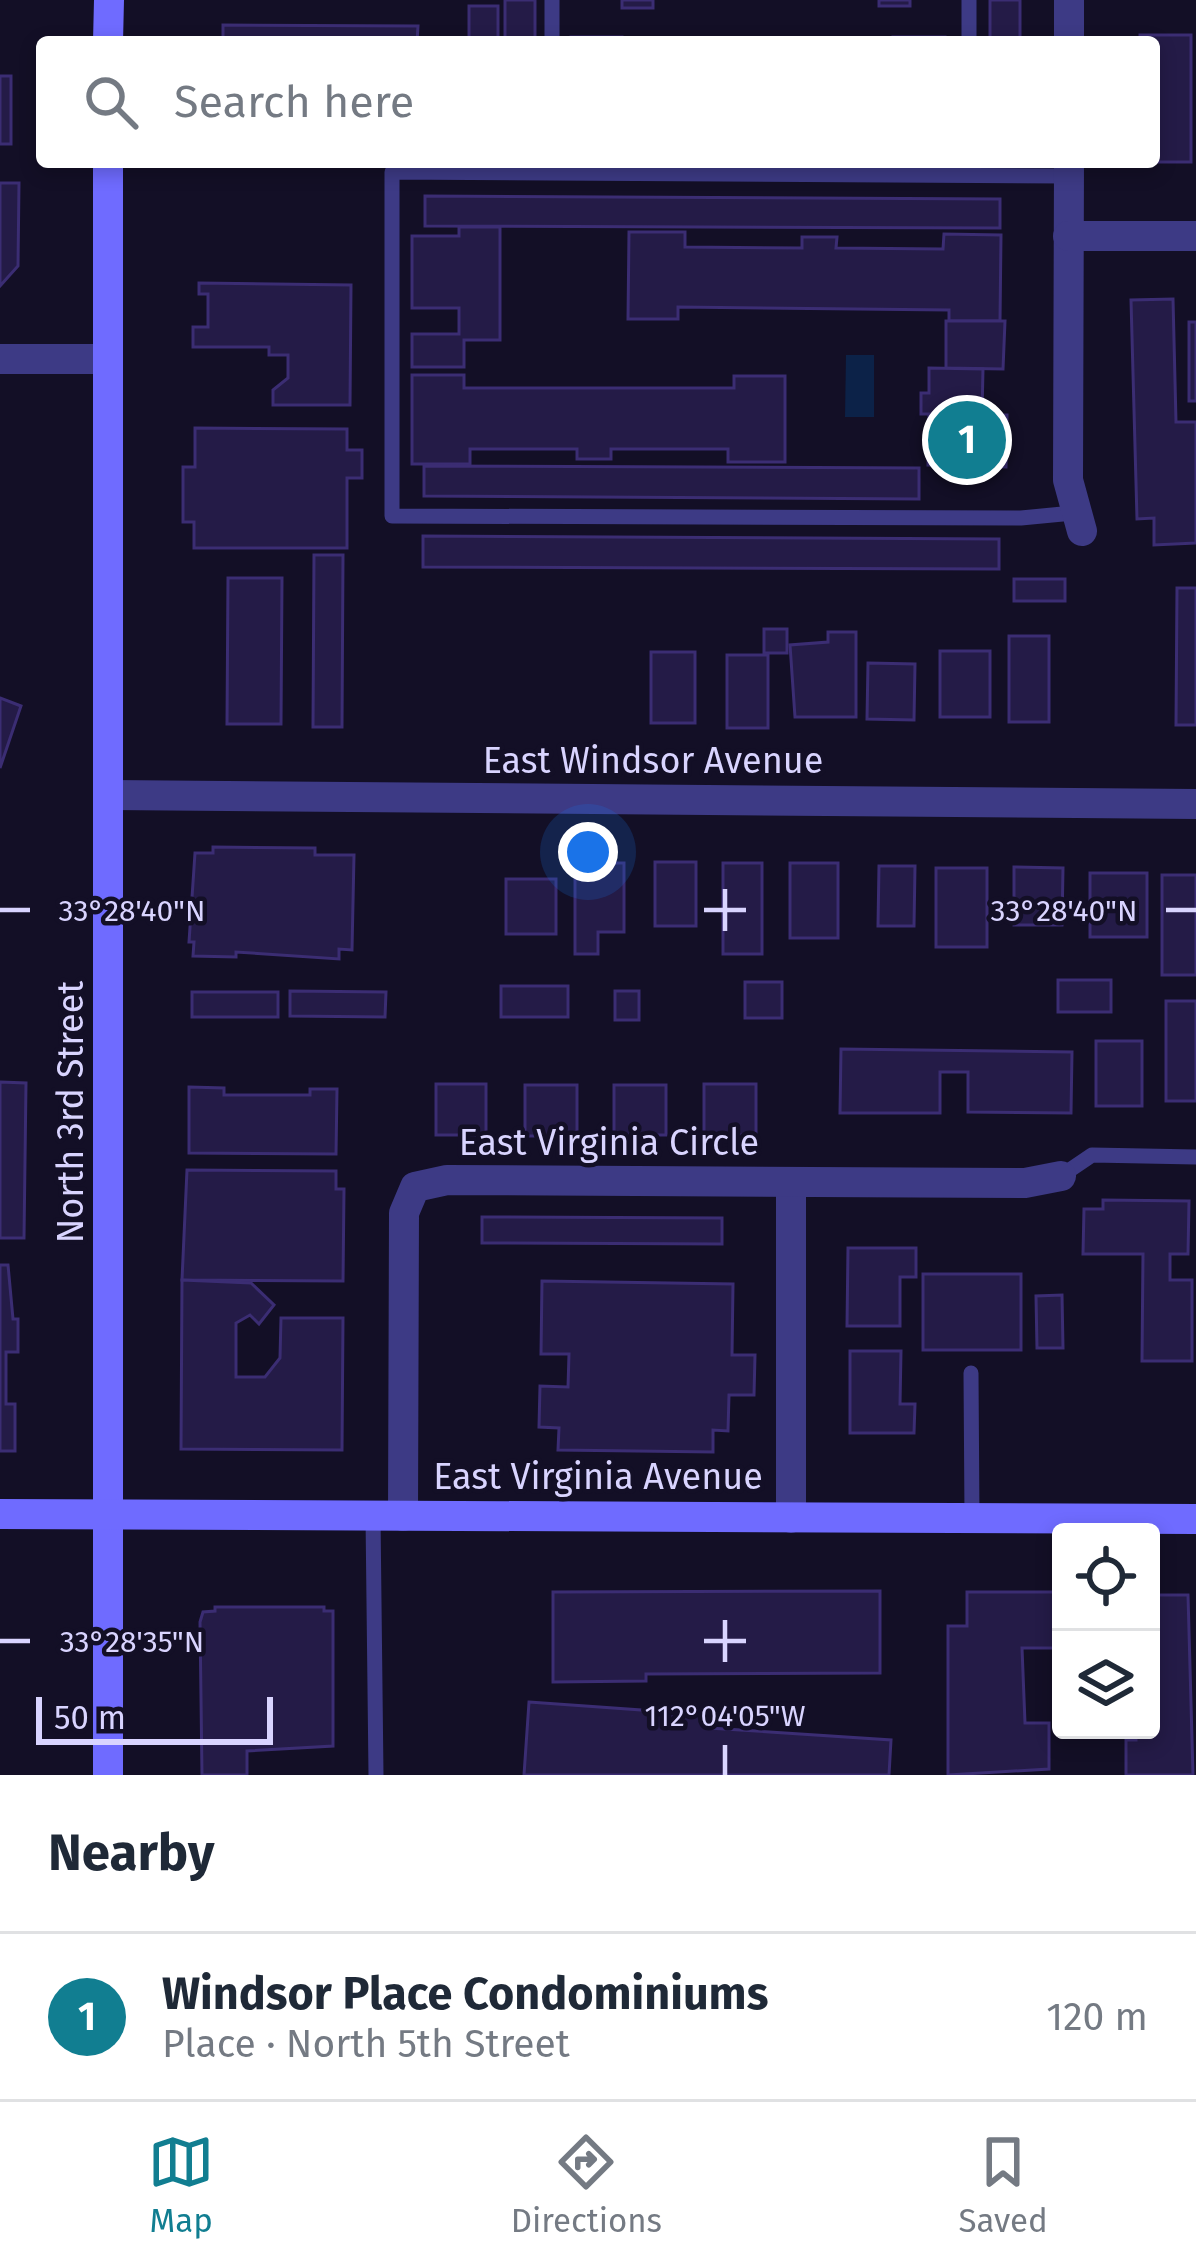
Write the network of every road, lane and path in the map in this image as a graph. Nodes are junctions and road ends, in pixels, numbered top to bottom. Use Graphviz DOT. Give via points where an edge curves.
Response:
graph roads {
  1 [pos="109,0"];
  2 [pos="552,0"];
  3 [pos="969,0"];
  4 [pos="1069,0"];
  5 [pos="108,36"];
  6 [pos="552,36"];
  7 [pos="969,36"];
  8 [pos="1069,36"];
  9 [pos="108,168"];
  10 [pos="519,168"];
  11 [pos="760,168"];
  12 [pos="969,169"];
  13 [pos="1069,169"];
  14 [pos="1068,236"];
  15 [pos="1196,236"];
  16 [pos="0,359"];
  17 [pos="107,359"];
  18 [pos="1078,522"];
  19 [pos="110,795"];
  20 [pos="1196,803"];
  21 [pos="1196,1156"];
  22 [pos="1061,1176"];
  23 [pos="791,1183"];
  24 [pos="971,1373"];
  25 [pos="0,1514"];
  26 [pos="108,1514"];
  27 [pos="388,1516"];
  28 [pos="791,1518"];
  29 [pos="972,1518"];
  30 [pos="1196,1519"];
  31 [pos="108,1775"];
  32 [pos="376,1775"];
  1 -- 5 [label="street"];
  2 -- 6 [label="lane"];
  3 -- 7 [label="lane"];
  4 -- 8 [label="street"];
  9 -- 17 [label="street, North 3rd Street"];
  10 -- 18 [label="lane" via="392,172 392,516"];
  11 -- 12 [label="lane"];
  12 -- 13 [label="lane"];
  13 -- 14 [label="street"];
  14 -- 15 [label="street"];
  14 -- 18 [label="street" via="1068,480"];
  16 -- 17 [label="street"];
  17 -- 19 [label="street, North 3rd Street"];
  19 -- 20 [label="street, East Windsor Avenue"];
  19 -- 26 [label="street, North 3rd Street"];
  21 -- 22 [label="lane" via="1092,1155"];
  22 -- 23 [label="street, East Virginia Circle" via="1025,1183"];
  23 -- 27 [label="street, East Virginia Circle" via="447,1180 416,1187 404,1213"];
  23 -- 28 [label="street"];
  24 -- 29 [label="lane"];
  25 -- 26 [label="street, East Virginia Avenue"];
  26 -- 27 [label="street, East Virginia Avenue"];
  26 -- 31 [label="street, North 3rd Street"];
  27 -- 28 [label="street, East Virginia Avenue"];
  27 -- 32 [label="lane"];
  28 -- 29 [label="street, East Virginia Avenue"];
  29 -- 30 [label="street, East Virginia Avenue"];
}
